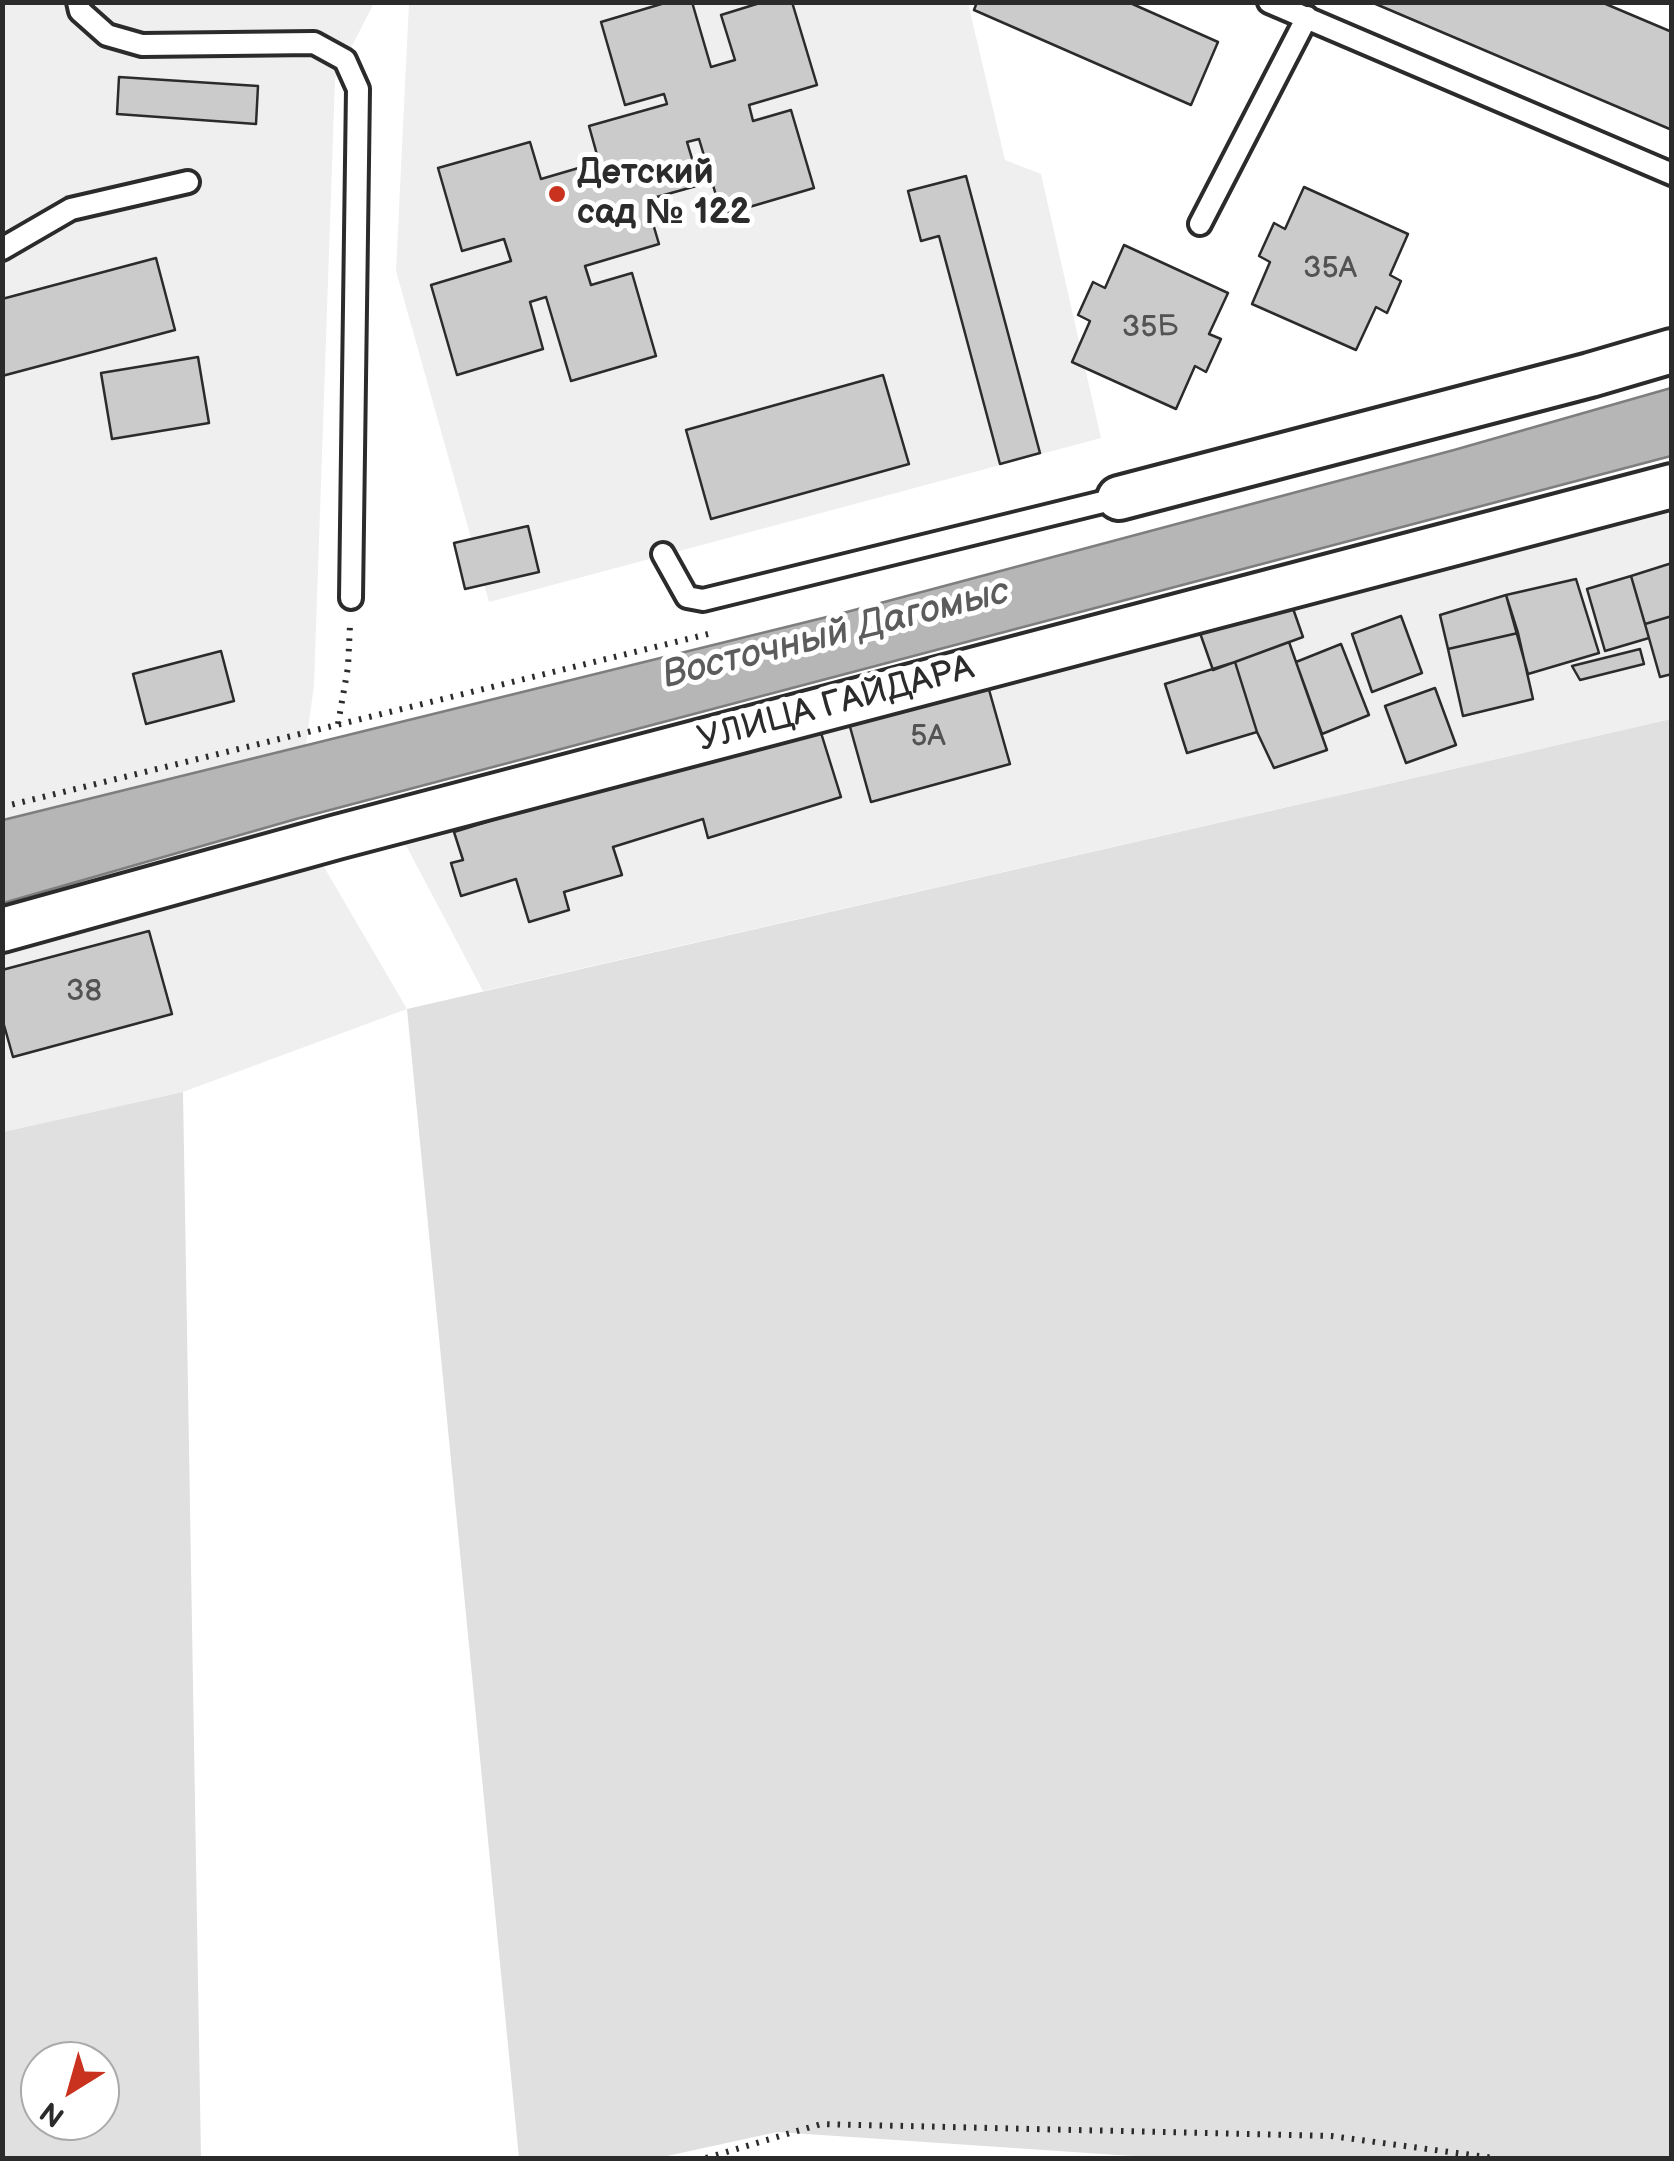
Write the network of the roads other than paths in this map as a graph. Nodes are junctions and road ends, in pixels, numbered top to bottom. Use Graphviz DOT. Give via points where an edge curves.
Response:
graph roads {
  1 [pos="78,2"];
  2 [pos="1270,2"];
  3 [pos="1308,17"];
  4 [pos="1672,174"];
  5 [pos="188,182"];
  6 [pos="1200,224"];
  7 [pos="2,249"];
  8 [pos="1672,351"];
  9 [pos="1672,486"];
  10 [pos="1119,498"];
  11 [pos="663,554"];
  12 [pos="350,598"];
  13 [pos="2,930"];
  1 -- 12 [label="lane" via="107,35 142,45 314,43 345,60 358,89"];
  2 -- 3 [label="lane"];
  3 -- 4 [label="lane"];
  3 -- 6 [label="lane"];
  5 -- 7 [label="lane" via="71,209"];
  8 -- 10 [label="street"];
  9 -- 13 [label="street, УЛИЦА ГАЙДАРА"];
  10 -- 11 [label="lane" via="703,600 687,598"];
}
